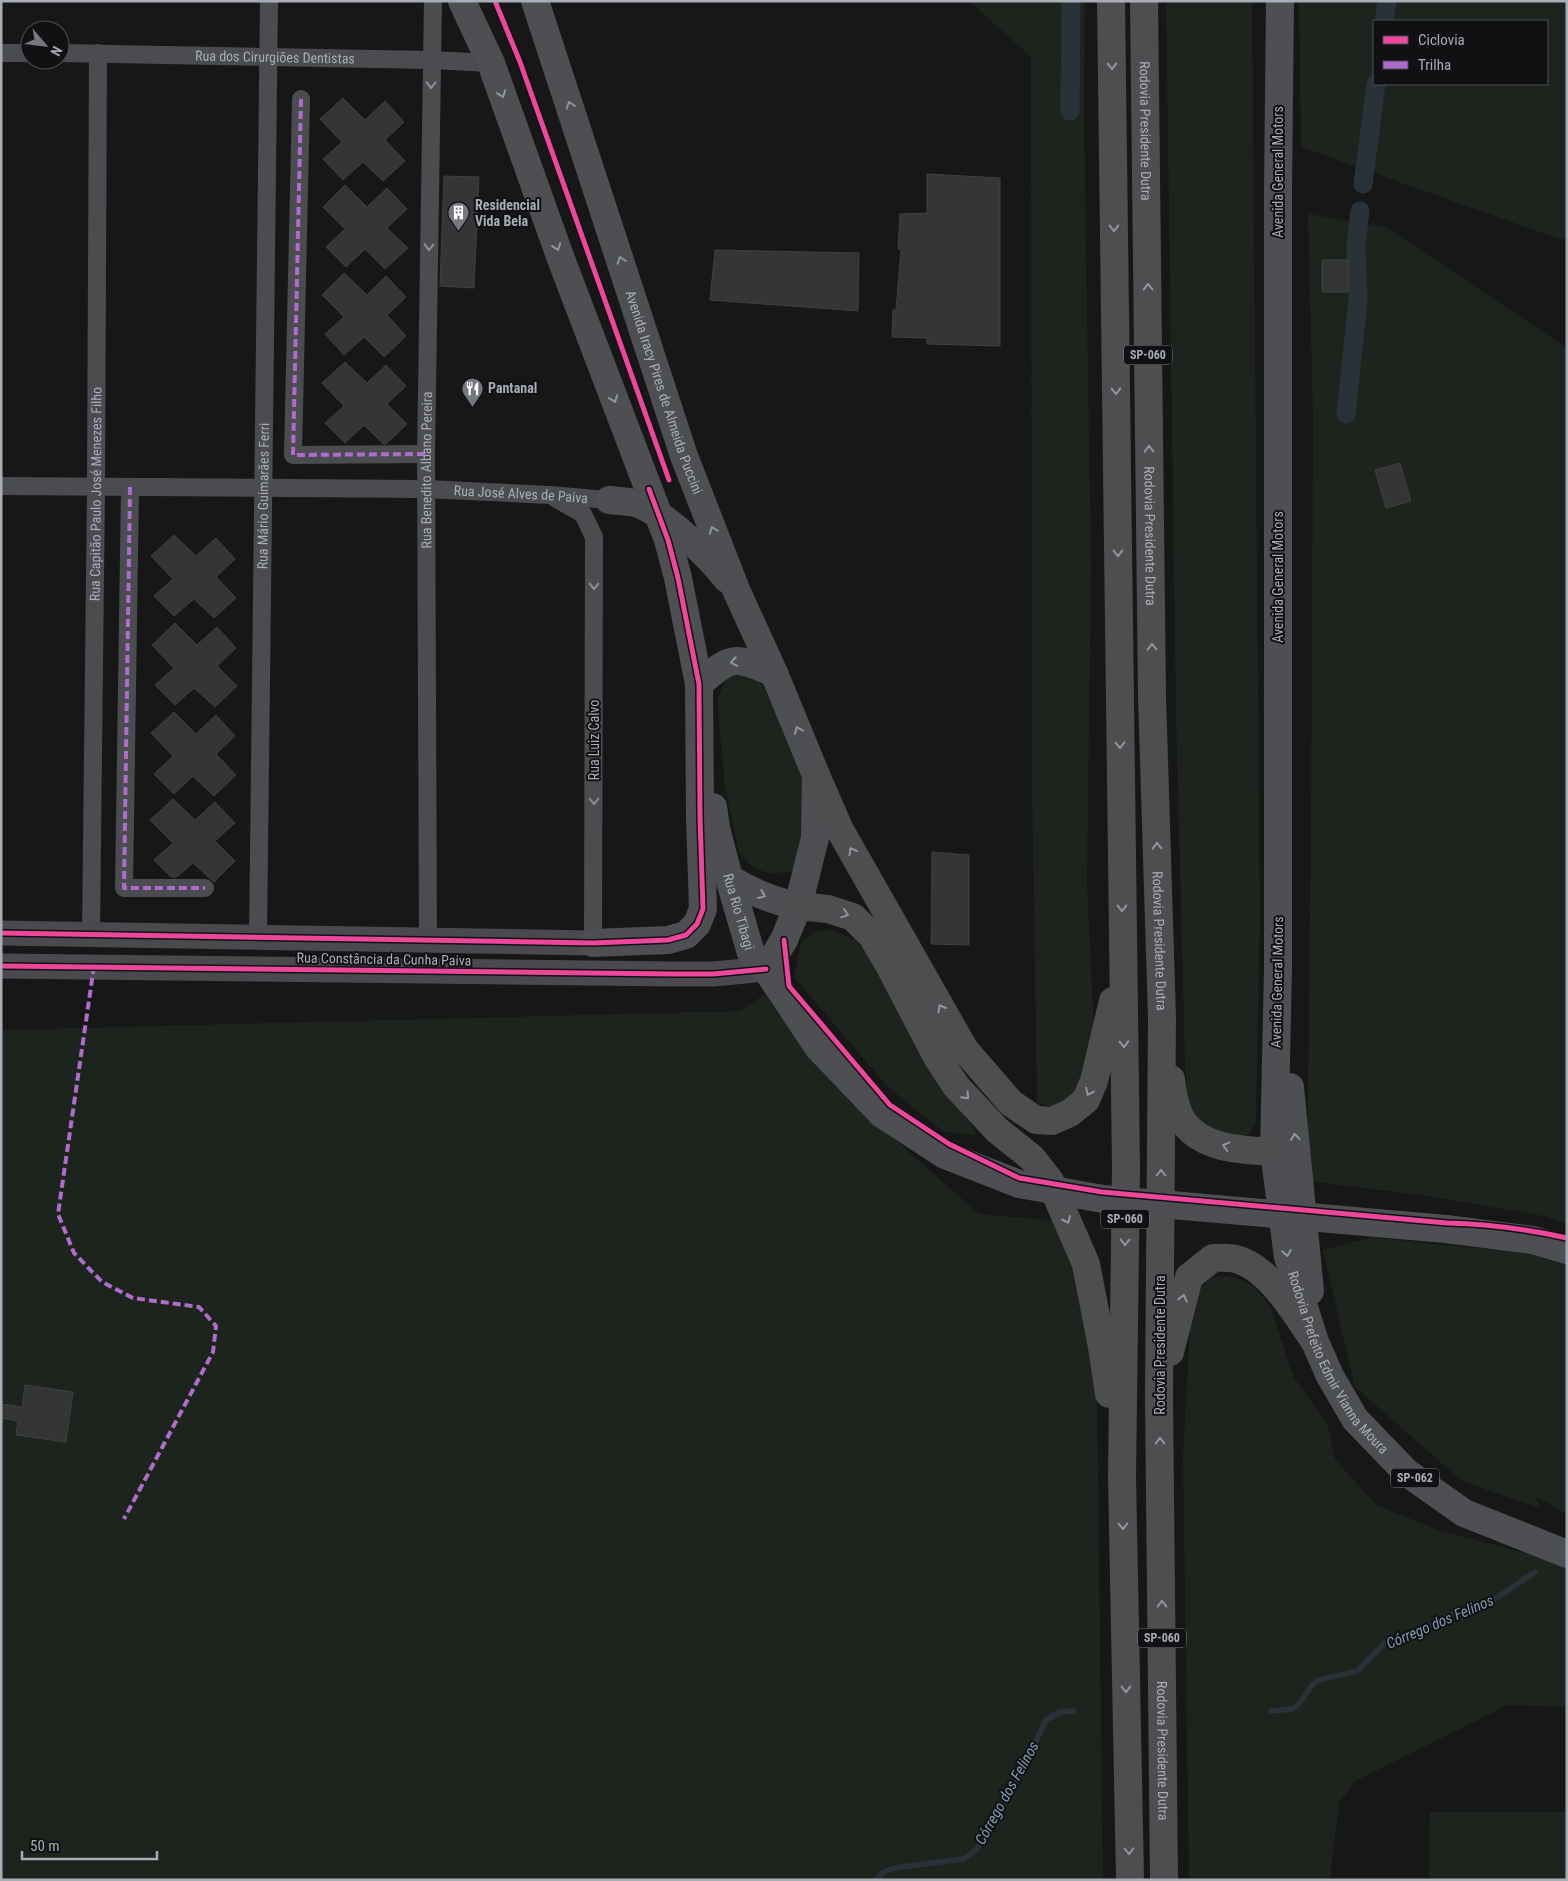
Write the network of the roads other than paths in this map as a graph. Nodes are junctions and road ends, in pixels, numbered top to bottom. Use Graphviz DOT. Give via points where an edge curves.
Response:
graph roads {
  1 [pos="268,1"];
  2 [pos="433,1"];
  3 [pos="462,1"];
  4 [pos="536,1"];
  5 [pos="1145,8"];
  6 [pos="1280,8"];
  7 [pos="1112,9"];
  8 [pos="1,53"];
  9 [pos="20,53"];
  10 [pos="70,53"];
  11 [pos="98,53"];
  12 [pos="268,57"];
  13 [pos="431,60"];
  14 [pos="491,63"];
  15 [pos="301,99"];
  16 [pos="426,454"];
  17 [pos="684,456"];
  18 [pos="1,486"];
  19 [pos="96,487"];
  20 [pos="130,487"];
  21 [pos="264,488"];
  22 [pos="649,489"];
  23 [pos="426,490"];
  24 [pos="549,495"];
  25 [pos="609,500"];
  26 [pos="663,528"];
  27 [pos="737,592"];
  28 [pos="774,673"];
  29 [pos="699,684"];
  30 [pos="700,724"];
  31 [pos="816,775"];
  32 [pos="729,878"];
  33 [pos="205,888"];
  34 [pos="798,906"];
  35 [pos="1,933"];
  36 [pos="91,934"];
  37 [pos="258,936"];
  38 [pos="428,939"];
  39 [pos="593,943"];
  40 [pos="1123,961"];
  41 [pos="1,966"];
  42 [pos="1278,968"];
  43 [pos="766,969"];
  44 [pos="1162,1018"];
  45 [pos="1274,1152"];
  46 [pos="1300,1184"];
  47 [pos="1567,1250"];
  48 [pos="1316,1342"];
  49 [pos="1159,1397"];
  50 [pos="1122,1478"];
  51 [pos="1567,1554"];
  52 [pos="1130,1880"];
  53 [pos="1164,1880"];
  1 -- 12 [label="street, Rua Mário Guimarães Ferri"];
  2 -- 13 [label="street, Rua Benedito Albano Pereira"];
  3 -- 14 [label="main road"];
  17 -- 4 [label="main road, Avenida Iracy Pires de Almeida Puccini, one-way"];
  44 -- 5 [label="highway, Rodovia Presidente Dutra / SP-060, one-way" via="1152,696"];
  6 -- 42 [label="main road, Avenida General Motors"];
  7 -- 40 [label="highway, SP-060, one-way"];
  8 -- 9 [label="street"];
  10 -- 11 [label="street, Rua dos Cirurgiões Dentistas"];
  11 -- 12 [label="street, Rua dos Cirurgiões Dentistas"];
  11 -- 19 [label="street, Rua Capitão Paulo José Menezes Filho"];
  12 -- 13 [label="street, Rua dos Cirurgiões Dentistas"];
  12 -- 21 [label="street, Rua Mário Guimarães Ferri"];
  13 -- 14 [label="street, Rua dos Cirurgiões Dentistas"];
  13 -- 16 [label="street, Rua Benedito Albano Pereira, one-way"];
  14 -- 22 [label="main road, one-way"];
  15 -- 16 [label="street" via="293,455"];
  16 -- 23 [label="street, Rua Benedito Albano Pereira"];
  17 -- 22 [label="main road" via="679,471 670,480"];
  27 -- 17 [label="main road, Avenida Iracy Pires de Almeida Puccini, one-way"];
  18 -- 19 [label="street, Rua José Alves de Paiva"];
  19 -- 20 [label="street, Rua José Alves de Paiva"];
  19 -- 36 [label="street, Rua Capitão Paulo José Menezes Filho"];
  20 -- 21 [label="street, Rua José Alves de Paiva"];
  20 -- 33 [label="street" via="124,888"];
  21 -- 23 [label="street, Rua José Alves de Paiva"];
  21 -- 37 [label="street, Rua Mário Guimarães Ferri"];
  22 -- 25 [label="street, Rua José Alves de Paiva"];
  22 -- 26 [label="main road"];
  23 -- 24 [label="street, Rua José Alves de Paiva"];
  23 -- 38 [label="street, Rua Benedito Albano Pereira"];
  24 -- 25 [label="street, Rua José Alves de Paiva"];
  24 -- 39 [label="street, Rua Luiz Calvo, one-way" via="583,514 594,537"];
  25 -- 26 [label="main road" via="637,503"];
  26 -- 27 [label="main road" via="714,563"];
  26 -- 29 [label="main road" via="678,578"];
  27 -- 28 [label="main road, Avenida Iracy Pires de Almeida Puccini"];
  28 -- 29 [label="main road, one-way" via="745,660 727,662"];
  31 -- 28 [label="main road, Avenida Iracy Pires de Almeida Puccini, one-way"];
  29 -- 30 [label="main road"];
  30 -- 32 [label="main road, Rua Rio Tibagi" via="716,828"];
  30 -- 39 [label="main road" via="703,909 697,924 686,935 668,940"];
  31 -- 34 [label="main road" via="815,838"];
  40 -- 31 [label="highway, one-way" via="1094,1081 1086,1100 1070,1113 1052,1121 1036,1120 1011,1103 965,1050 840,830"];
  32 -- 34 [label="main road, one-way" via="775,901"];
  32 -- 43 [label="main road, Rua Rio Tibagi" via="751,953"];
  34 -- 43 [label="main road" via="784,940"];
  34 -- 50 [label="highway, one-way" via="828,909 853,917 872,936 956,1086 997,1130 1032,1158 1050,1181 1086,1264"];
  35 -- 36 [label="street, Rua Constância da Cunha Paiva"];
  36 -- 37 [label="street, Rua Constância da Cunha Paiva"];
  37 -- 38 [label="street, Rua Constância da Cunha Paiva"];
  38 -- 39 [label="street, Rua Constância da Cunha Paiva"];
  40 -- 50 [label="highway, SP-060, one-way" via="1126,1168"];
  41 -- 43 [label="street, Rua Constância da Cunha Paiva" via="673,974"];
  42 -- 45 [label="main road, Avenida General Motors"];
  46 -- 42 [label="main road, one-way"];
  43 -- 47 [label="main road, Rua Rio Tibagi, bridge" via="818,1047 882,1114 945,1155 1018,1184 1102,1199 1446,1229 1533,1240"];
  45 -- 44 [label="highway, one-way" via="1225,1146 1204,1139 1185,1123 1174,1101"];
  49 -- 44 [label="highway, Rodovia Presidente Dutra / SP-060, one-way"];
  45 -- 46 [label="main road"];
  45 -- 48 [label="main road, Rodovia Prefeito Edmir Vianna Moura / SP-062, one-way" via="1288,1256"];
  46 -- 48 [label="main road"];
  49 -- 48 [label="highway, one-way" via="1188,1277 1213,1258 1236,1259 1255,1267 1276,1288"];
  48 -- 51 [label="main road, Rodovia Prefeito Edmir Vianna Moura / SP-062" via="1330,1376 1355,1419 1406,1472 1464,1513"];
  53 -- 49 [label="highway, Rodovia Presidente Dutra / SP-060, one-way"];
  50 -- 52 [label="highway, SP-060, one-way"];
}
